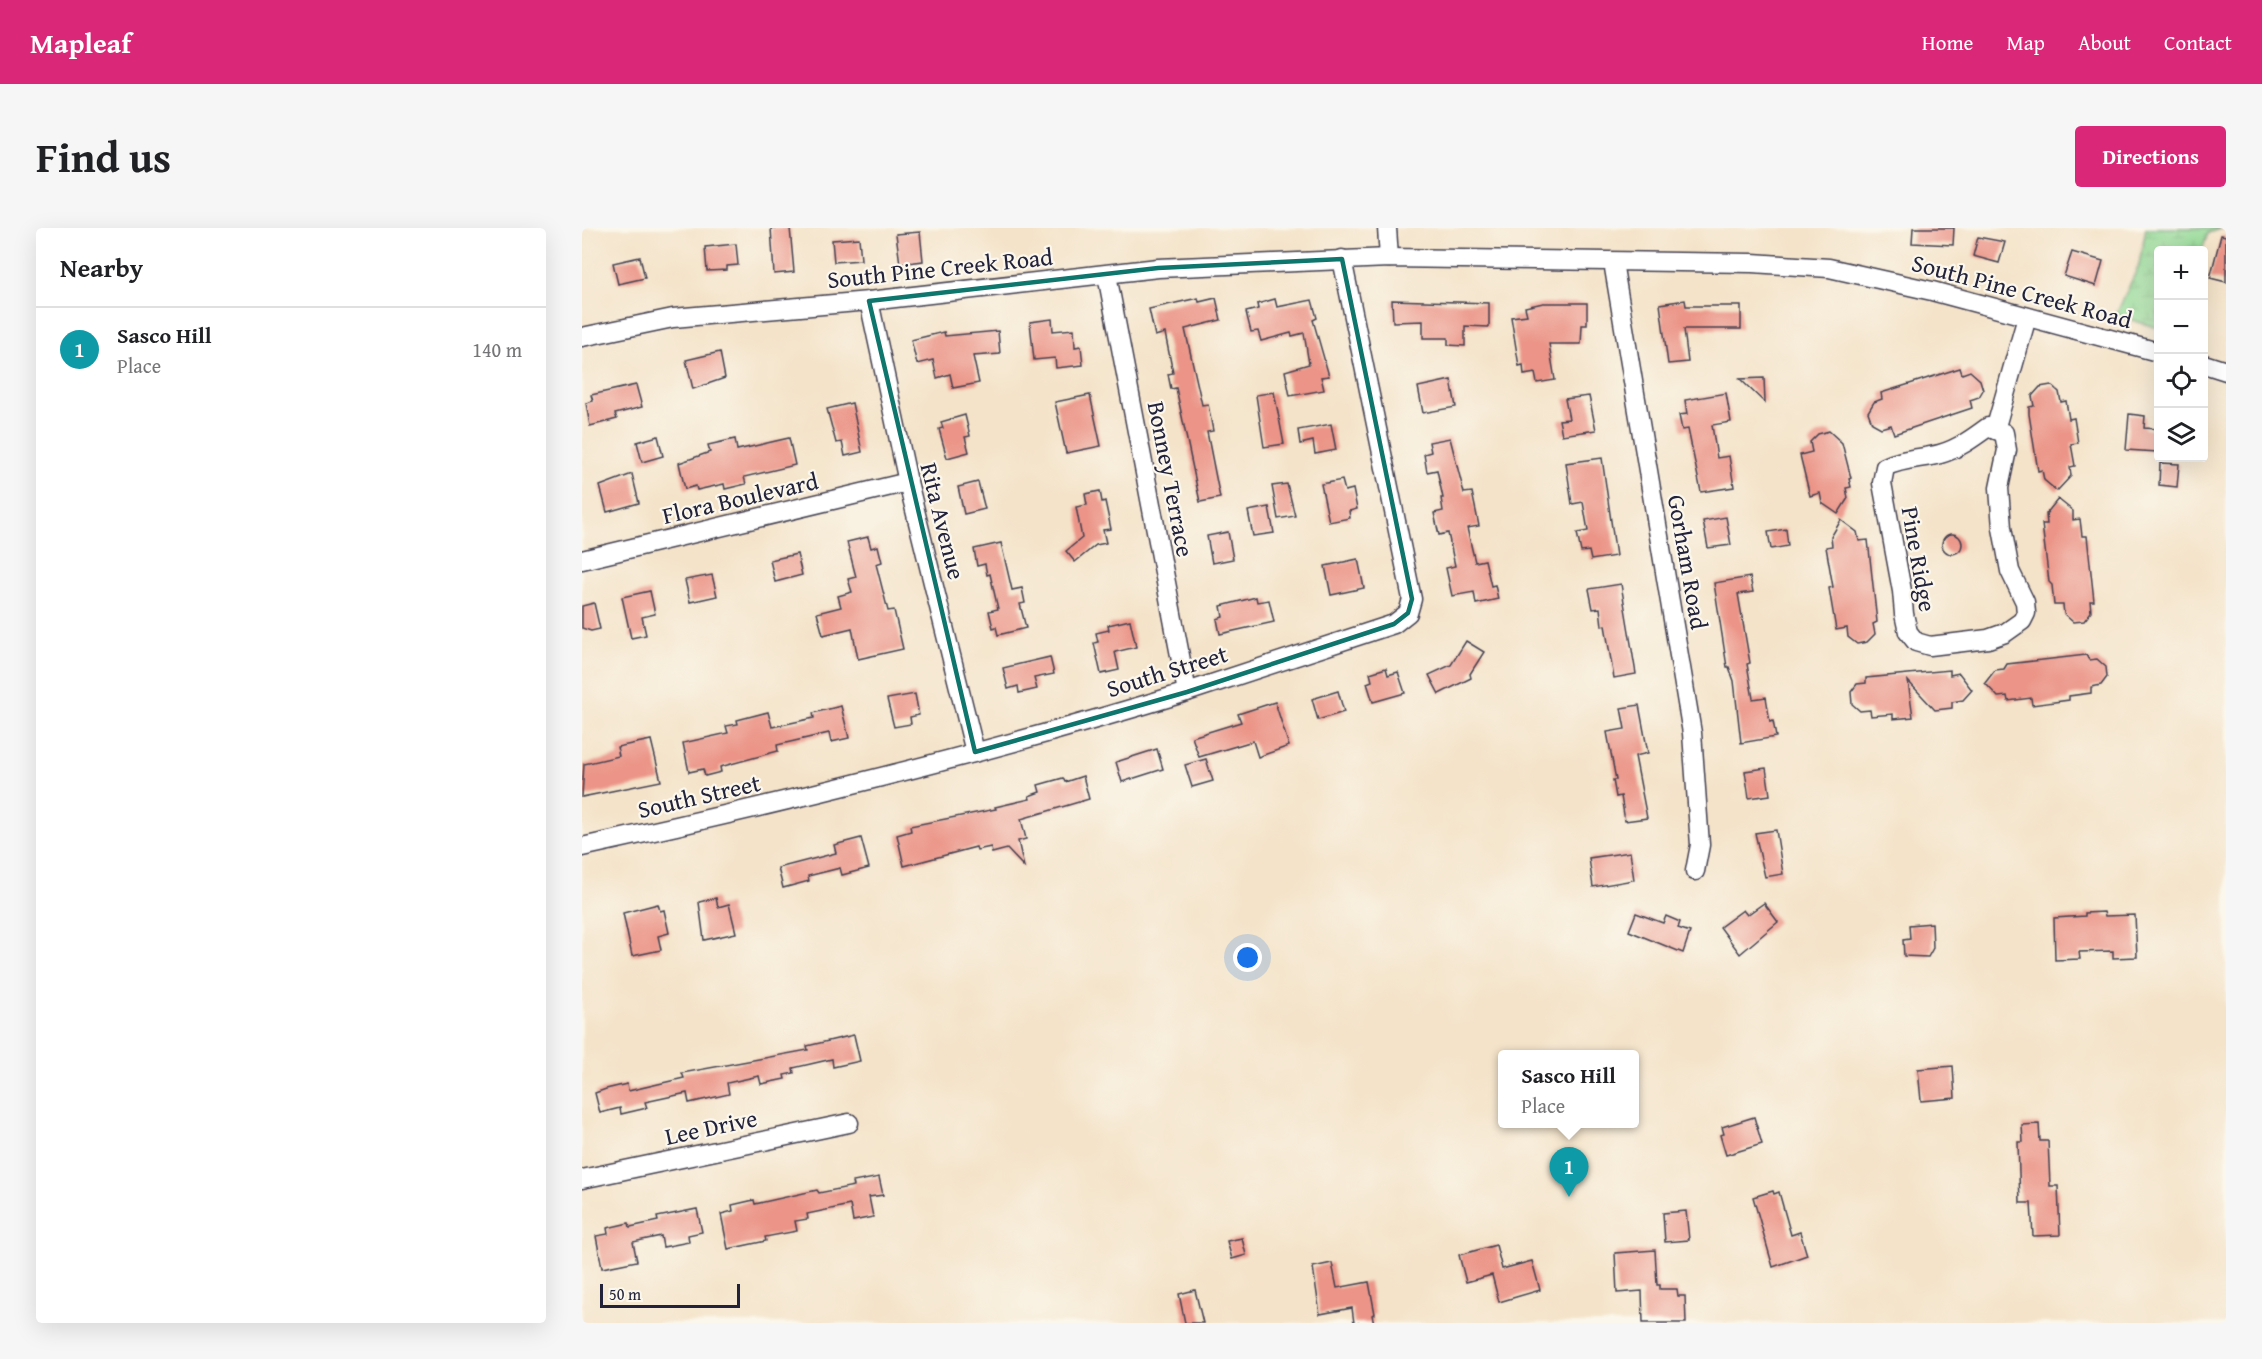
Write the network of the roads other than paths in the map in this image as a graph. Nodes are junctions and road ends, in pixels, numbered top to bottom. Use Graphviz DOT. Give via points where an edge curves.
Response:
graph roads {
  1 [pos="1387,228"];
  2 [pos="1389,258"];
  3 [pos="1342,259"];
  4 [pos="1613,262"];
  5 [pos="1107,275"];
  6 [pos="869,301"];
  7 [pos="2027,317"];
  8 [pos="582,337"];
  9 [pos="2154,351"];
  10 [pos="2208,365"];
  11 [pos="2226,370"];
  12 [pos="1995,430"];
  13 [pos="908,482"];
  14 [pos="582,560"];
  15 [pos="1187,692"];
  16 [pos="975,752"];
  17 [pos="582,847"];
  18 [pos="1695,871"];
  19 [pos="849,1123"];
  20 [pos="582,1179"];
  1 -- 2 [label="street"];
  2 -- 3 [label="street, South Pine Creek Road"];
  2 -- 4 [label="street, South Pine Creek Road"];
  3 -- 5 [label="street, South Pine Creek Road" via="1209,264"];
  3 -- 15 [label="street, South Street" via="1412,598 1408,613 1394,624"];
  4 -- 7 [label="street, South Pine Creek Road" via="1829,268"];
  4 -- 18 [label="street, Gorham Road" via="1692,733 1700,845"];
  5 -- 6 [label="street, South Pine Creek Road"];
  5 -- 15 [label="street, Bonney Terrace"];
  6 -- 8 [label="street, South Pine Creek Road" via="673,318"];
  6 -- 13 [label="street, Rita Avenue"];
  7 -- 9 [label="street, South Pine Creek Road"];
  7 -- 12 [label="street"];
  10 -- 11 [label="street"];
  12 -- 12 [label="street, Pine Ridge" via="2004,433 2007,450 1999,488 2002,528 2010,571 2026,613 2022,621 1988,639 1930,646 1916,642 1908,632 1904,614 1882,483 1885,467 1898,460 1942,454 1967,443 1988,427"];
  13 -- 14 [label="street, Flora Boulevard"];
  13 -- 16 [label="street, Rita Avenue"];
  15 -- 16 [label="street, South Street"];
  16 -- 17 [label="street, South Street" via="729,815"];
  19 -- 20 [label="street, Lee Drive"];
}
